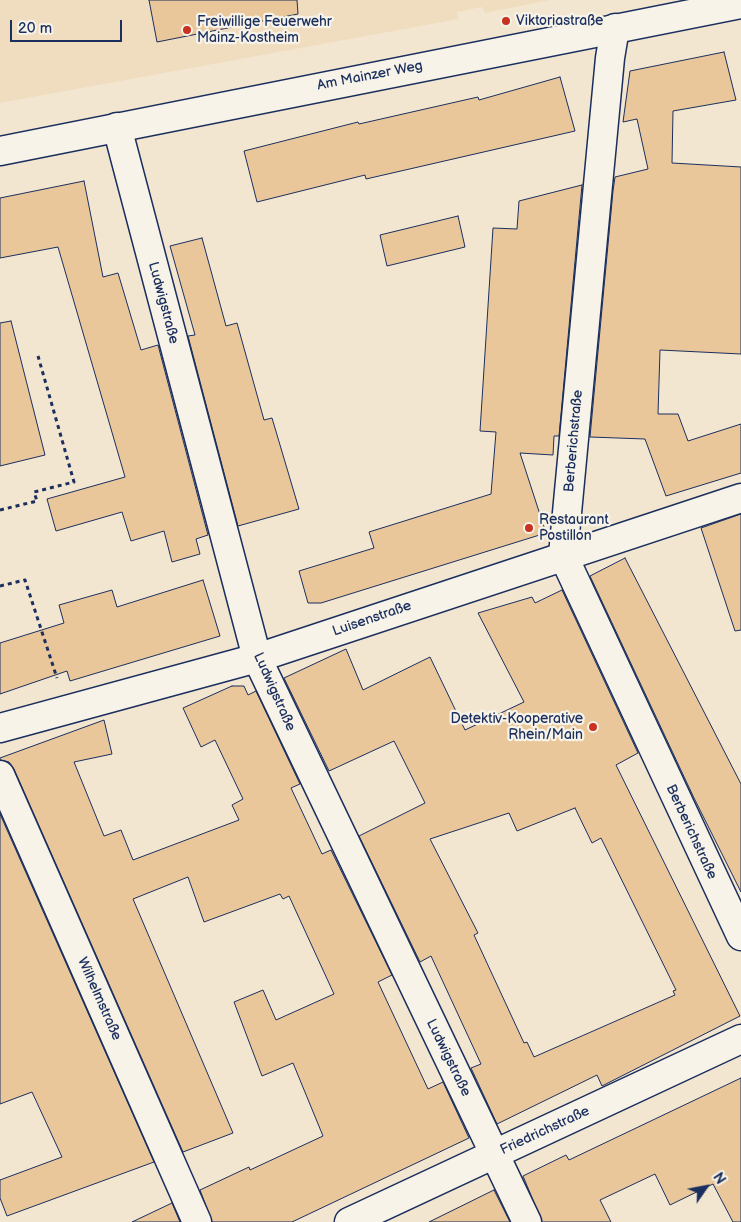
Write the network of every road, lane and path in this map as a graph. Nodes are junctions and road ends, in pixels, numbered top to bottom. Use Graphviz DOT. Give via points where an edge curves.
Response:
graph roads {
  1 [pos="741,4"];
  2 [pos="615,28"];
  3 [pos="117,127"];
  4 [pos="0,151"];
  5 [pos="38,356"];
  6 [pos="741,498"];
  7 [pos="0,510"];
  8 [pos="564,555"];
  9 [pos="0,586"];
  10 [pos="257,658"];
  11 [pos="67,710"];
  12 [pos="0,728"];
  13 [pos="0,776"];
  14 [pos="741,936"];
  15 [pos="741,1039"];
  16 [pos="494,1155"];
  17 [pos="197,1222"];
  18 [pos="349,1222"];
  19 [pos="527,1222"];
  1 -- 2 [label="street, Am Mainzer Weg"];
  2 -- 3 [label="street, Am Mainzer Weg"];
  2 -- 8 [label="street, Berberichstraße"];
  3 -- 4 [label="street, Am Mainzer Weg"];
  3 -- 10 [label="street, Ludwigstraße"];
  5 -- 7 [label="path" via="74,482 34,492 36,501"];
  6 -- 8 [label="street, Luisenstraße"];
  8 -- 10 [label="street, Luisenstraße"];
  8 -- 14 [label="street, Berberichstraße"];
  9 -- 11 [label="path" via="26,580"];
  10 -- 11 [label="street, Luisenstraße"];
  10 -- 16 [label="street, Ludwigstraße"];
  11 -- 12 [label="street, Luisenstraße"];
  13 -- 17 [label="street, Wilhelmstraße"];
  15 -- 16 [label="street, Friedrichstraße"];
  16 -- 18 [label="street, Friedrichstraße"];
  16 -- 19 [label="street, Ludwigstraße"];
}
